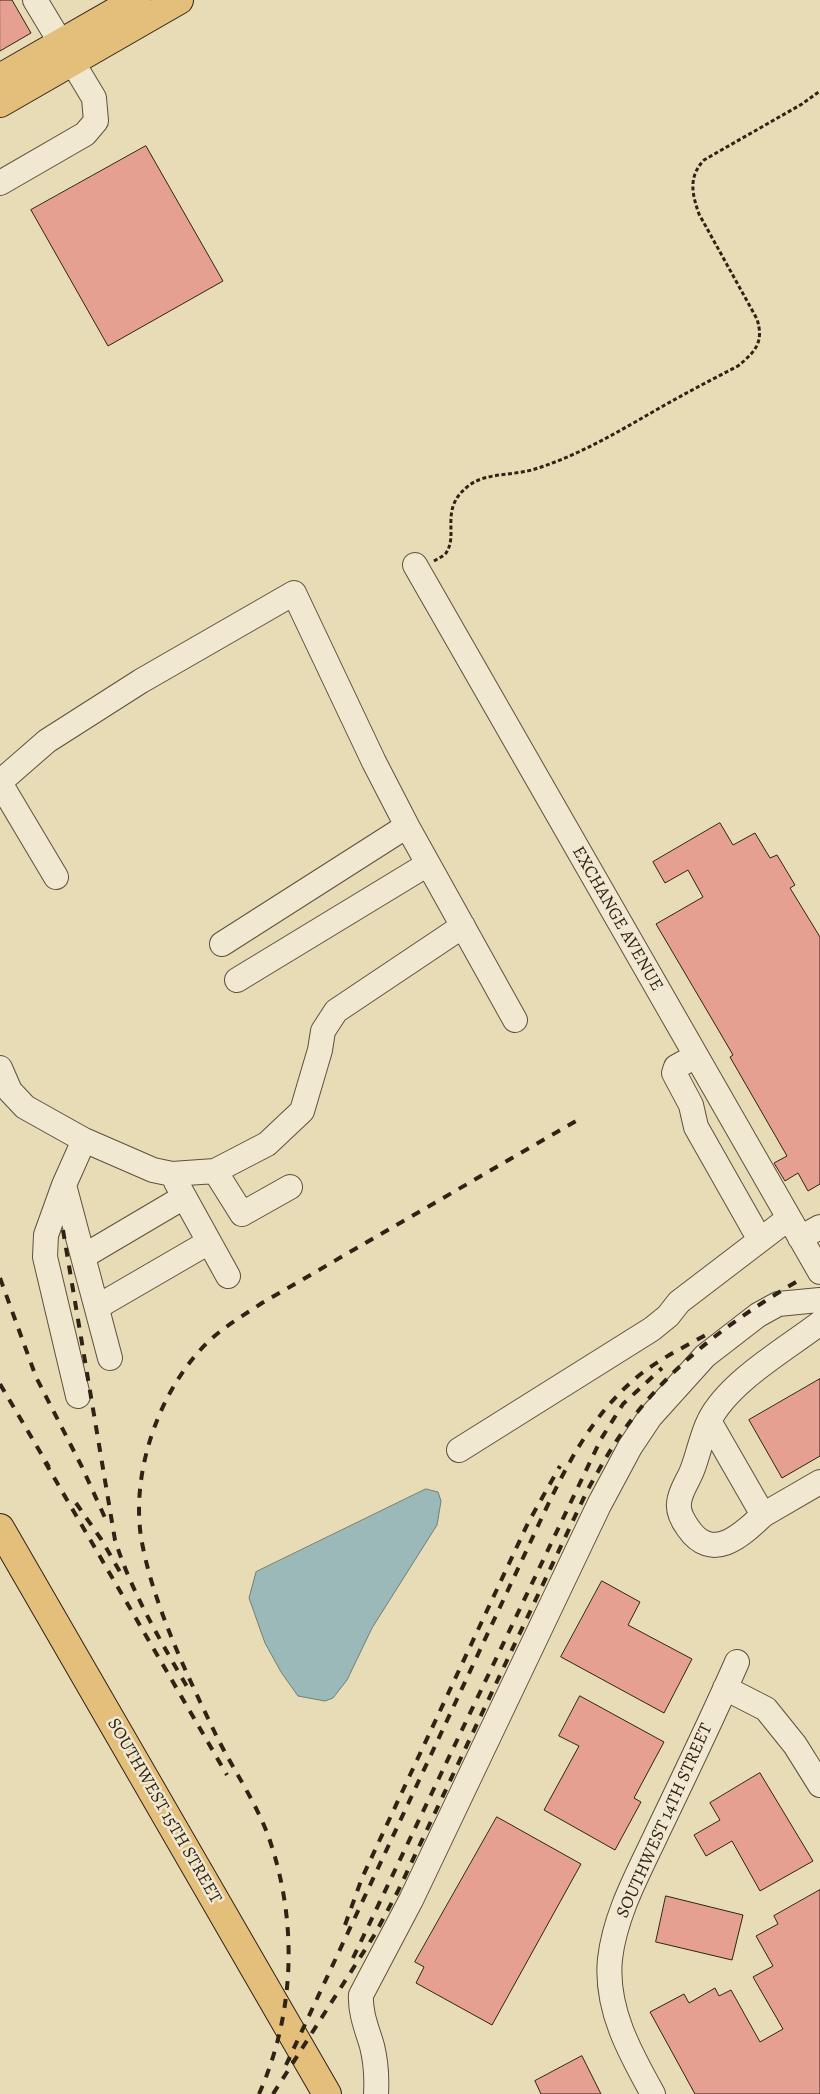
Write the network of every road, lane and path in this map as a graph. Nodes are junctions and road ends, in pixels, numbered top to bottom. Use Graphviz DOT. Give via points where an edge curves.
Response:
graph roads {
  1 [pos="178,0"];
  2 [pos="40,2"];
  3 [pos="124,3"];
  4 [pos="67,52"];
  5 [pos="0,78"];
  6 [pos="820,91"];
  7 [pos="0,103"];
  8 [pos="0,183"];
  9 [pos="416,568"];
  10 [pos="0,782"];
  11 [pos="407,826"];
  12 [pos="428,864"];
  13 [pos="56,877"];
  14 [pos="463,926"];
  15 [pos="222,944"];
  16 [pos="237,980"];
  17 [pos="515,1020"];
  18 [pos="696,1056"];
  19 [pos="0,1068"];
  20 [pos="84,1140"];
  21 [pos="215,1171"];
  22 [pos="172,1174"];
  23 [pos="64,1185"];
  24 [pos="290,1187"];
  25 [pos="184,1197"];
  26 [pos="803,1228"];
  27 [pos="760,1240"];
  28 [pos="210,1242"];
  29 [pos="84,1256"];
  30 [pos="820,1272"];
  31 [pos="228,1276"];
  32 [pos="820,1300"];
  33 [pos="97,1307"];
  34 [pos="820,1323"];
  35 [pos="110,1358"];
  36 [pos="78,1396"];
  37 [pos="709,1421"];
  38 [pos="459,1450"];
  39 [pos="820,1482"];
  40 [pos="763,1515"];
  41 [pos="0,1528"];
  42 [pos="737,1662"];
  43 [pos="725,1688"];
  44 [pos="820,1785"];
  45 [pos="327,2094"];
  46 [pos="376,2094"];
  47 [pos="654,2094"];
  1 -- 4 [label="main road"];
  2 -- 4 [label="street"];
  3 -- 4 [label="main road"];
  4 -- 5 [label="main road"];
  4 -- 7 [label="main road"];
  4 -- 8 [label="street" via="94,98 96,121 85,134"];
  6 -- 9 [label="path" via="704,160 696,168 692,180 699,214 757,319 760,341 754,350 738,366 576,453 536,469 480,479 467,486 456,498 450,515 450,543 446,554"];
  9 -- 18 [label="street, EXCHANGE AVENUE"];
  10 -- 11 [label="street" via="47,741 133,686 294,593"];
  10 -- 13 [label="street"];
  11 -- 12 [label="street"];
  11 -- 15 [label="street"];
  12 -- 14 [label="street"];
  12 -- 16 [label="street"];
  14 -- 17 [label="street"];
  14 -- 21 [label="street" via="336,1011 323,1030 302,1111 267,1144"];
  18 -- 26 [label="street, EXCHANGE AVENUE"];
  18 -- 27 [label="street" via="676,1068 674,1073 691,1105 696,1127"];
  19 -- 20 [label="street" via="10,1091 25,1107"];
  20 -- 22 [label="street" via="153,1170"];
  20 -- 23 [label="street"];
  21 -- 22 [label="street"];
  21 -- 24 [label="street" via="242,1214"];
  22 -- 25 [label="street"];
  23 -- 29 [label="street"];
  23 -- 36 [label="street" via="46,1234 45,1257"];
  25 -- 28 [label="street"];
  25 -- 29 [label="street"];
  26 -- 27 [label="street"];
  26 -- 30 [label="street, EXCHANGE AVENUE"];
  27 -- 38 [label="street" via="679,1302 652,1329"];
  28 -- 31 [label="street"];
  28 -- 33 [label="street"];
  29 -- 33 [label="street"];
  32 -- 46 [label="street" via="778,1304 734,1332 705,1356 650,1417 630,1447 598,1505 411,1900 361,1995 361,2008 377,2073"];
  33 -- 35 [label="street"];
  34 -- 37 [label="street" via="742,1381 725,1397"];
  37 -- 40 [label="street"];
  37 -- 40 [label="street" via="682,1491 679,1505 683,1520 702,1542 713,1545 726,1543 743,1534"];
  39 -- 40 [label="street"];
  41 -- 45 [label="main road, SOUTHWEST 15TH STREET"];
  42 -- 43 [label="street, SOUTHWEST 14TH STREET"];
  43 -- 44 [label="street" via="766,1709 795,1745"];
  43 -- 47 [label="street, SOUTHWEST 14TH STREET" via="631,1889 613,1944 610,1968 614,2007 625,2040"];
}
